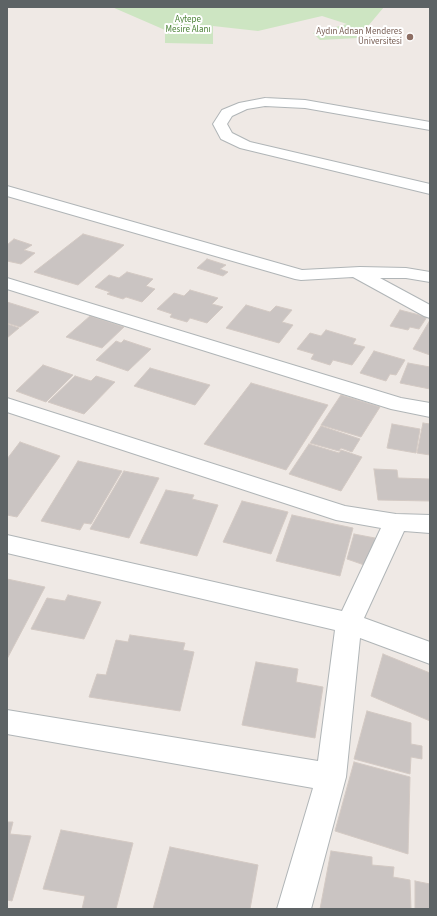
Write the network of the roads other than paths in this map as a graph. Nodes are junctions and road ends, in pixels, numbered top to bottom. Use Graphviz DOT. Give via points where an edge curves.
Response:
graph roads {
  1 [pos="430,126"];
  2 [pos="430,189"];
  3 [pos="7,192"];
  4 [pos="356,272"];
  5 [pos="430,278"];
  6 [pos="7,282"];
  7 [pos="430,312"];
  8 [pos="7,404"];
  9 [pos="430,410"];
  10 [pos="396,522"];
  11 [pos="430,524"];
  12 [pos="7,544"];
  13 [pos="349,622"];
  14 [pos="430,654"];
  15 [pos="7,722"];
  16 [pos="331,777"];
  17 [pos="294,909"];
  1 -- 2 [label="street" via="305,104 265,102 227,113 220,124 226,136 245,145"];
  3 -- 4 [label="street" via="301,275"];
  4 -- 5 [label="street" via="406,273"];
  4 -- 7 [label="street"];
  6 -- 9 [label="street" via="398,404"];
  8 -- 10 [label="street" via="344,514"];
  10 -- 11 [label="street"];
  10 -- 13 [label="street"];
  12 -- 13 [label="street"];
  13 -- 14 [label="street"];
  13 -- 16 [label="street"];
  15 -- 16 [label="street"];
  16 -- 17 [label="street"];
}
